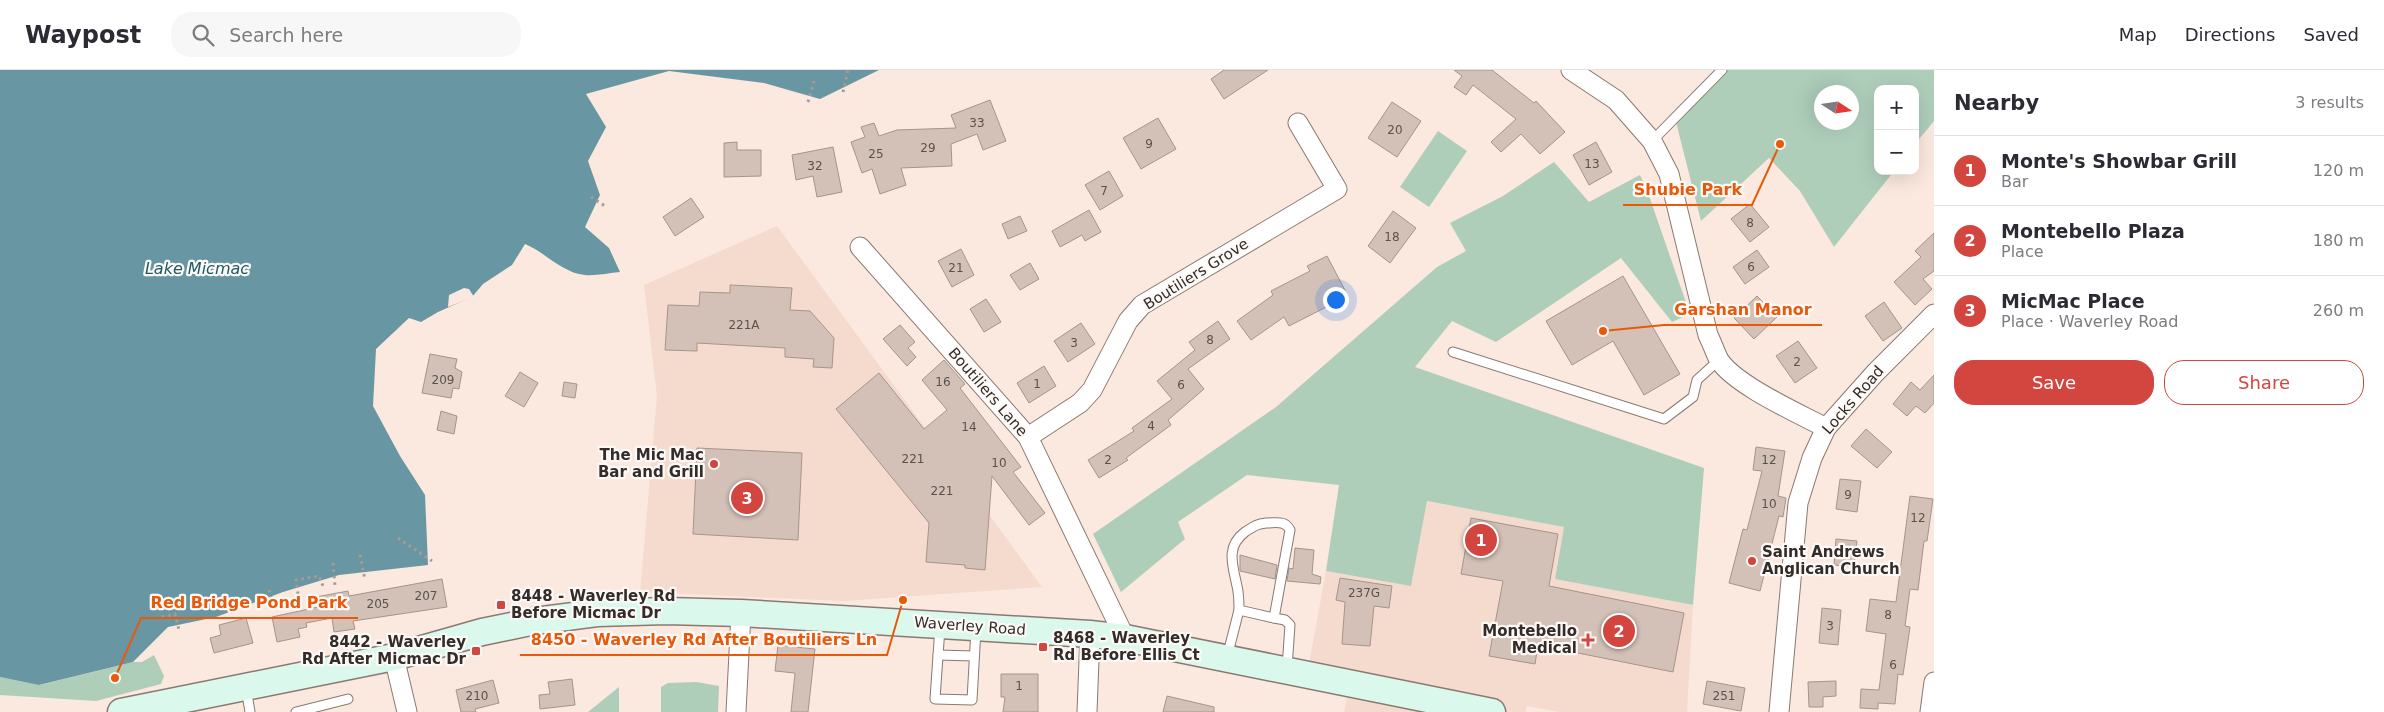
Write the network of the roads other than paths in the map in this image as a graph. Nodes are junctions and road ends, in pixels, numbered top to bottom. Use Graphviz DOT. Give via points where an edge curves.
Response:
graph roads {
  1 [pos="1571,70"];
  2 [pos="1722,70"];
  3 [pos="1298,123"];
  4 [pos="1652,141"];
  5 [pos="860,247"];
  6 [pos="1934,314"];
  7 [pos="1453,352"];
  8 [pos="1719,360"];
  9 [pos="1826,428"];
  10 [pos="1028,437"];
  11 [pos="1239,610"];
  12 [pos="742,612"];
  13 [pos="1274,618"];
  14 [pos="940,624"];
  15 [pos="976,627"];
  16 [pos="1090,634"];
  17 [pos="1125,638"];
  18 [pos="938,655"];
  19 [pos="394,656"];
  20 [pos="974,656"];
  21 [pos="1226,658"];
  22 [pos="1287,671"];
  23 [pos="1934,682"];
  24 [pos="348,699"];
  25 [pos="247,705"];
  26 [pos="164,708"];
  27 [pos="121,712"];
  28 [pos="296,712"];
  29 [pos="407,712"];
  30 [pos="736,712"];
  31 [pos="1087,712"];
  32 [pos="1492,712"];
  33 [pos="1779,712"];
  34 [pos="1930,712"];
  1 -- 4 [label="street" via="1616,100"];
  2 -- 4 [label="lane"];
  3 -- 10 [label="street, Boutiliers Grove" via="1336,189 1142,305 1128,321 1092,390 1080,403"];
  4 -- 8 [label="street" via="1669,174 1708,335"];
  5 -- 10 [label="street, Boutiliers Lane"];
  6 -- 9 [label="street, Locks Road"];
  7 -- 8 [label="lane" via="1664,419 1693,397 1697,380"];
  8 -- 9 [label="street" via="1750,386"];
  9 -- 33 [label="street, Locks Road" via="1812,458 1798,503"];
  10 -- 17 [label="street, Boutiliers Lane"];
  11 -- 13 [label="lane"];
  11 -- 13 [label="lane" via="1232,550 1239,537 1256,524 1282,522 1290,530"];
  11 -- 21 [label="lane"];
  12 -- 14 [label="main road, Waverley Road"];
  12 -- 19 [label="main road, Waverley Road" via="597,613 482,632"];
  12 -- 30 [label="street"];
  13 -- 22 [label="lane" via="1290,624"];
  14 -- 15 [label="main road, Waverley Road"];
  14 -- 18 [label="lane"];
  15 -- 16 [label="main road, Waverley Road"];
  15 -- 20 [label="lane"];
  16 -- 17 [label="main road, Waverley Road"];
  16 -- 31 [label="street"];
  17 -- 21 [label="main road, Waverley Road"];
  18 -- 20 [label="lane"];
  18 -- 20 [label="lane" via="935,699 972,700"];
  19 -- 25 [label="main road, Waverley Road"];
  19 -- 29 [label="street"];
  21 -- 22 [label="main road, Waverley Road"];
  22 -- 32 [label="main road, Waverley Road"];
  23 -- 34 [label="street"];
  24 -- 28 [label="lane"];
  25 -- 26 [label="main road, Waverley Road"];
  26 -- 27 [label="main road, Waverley Road"];
}
